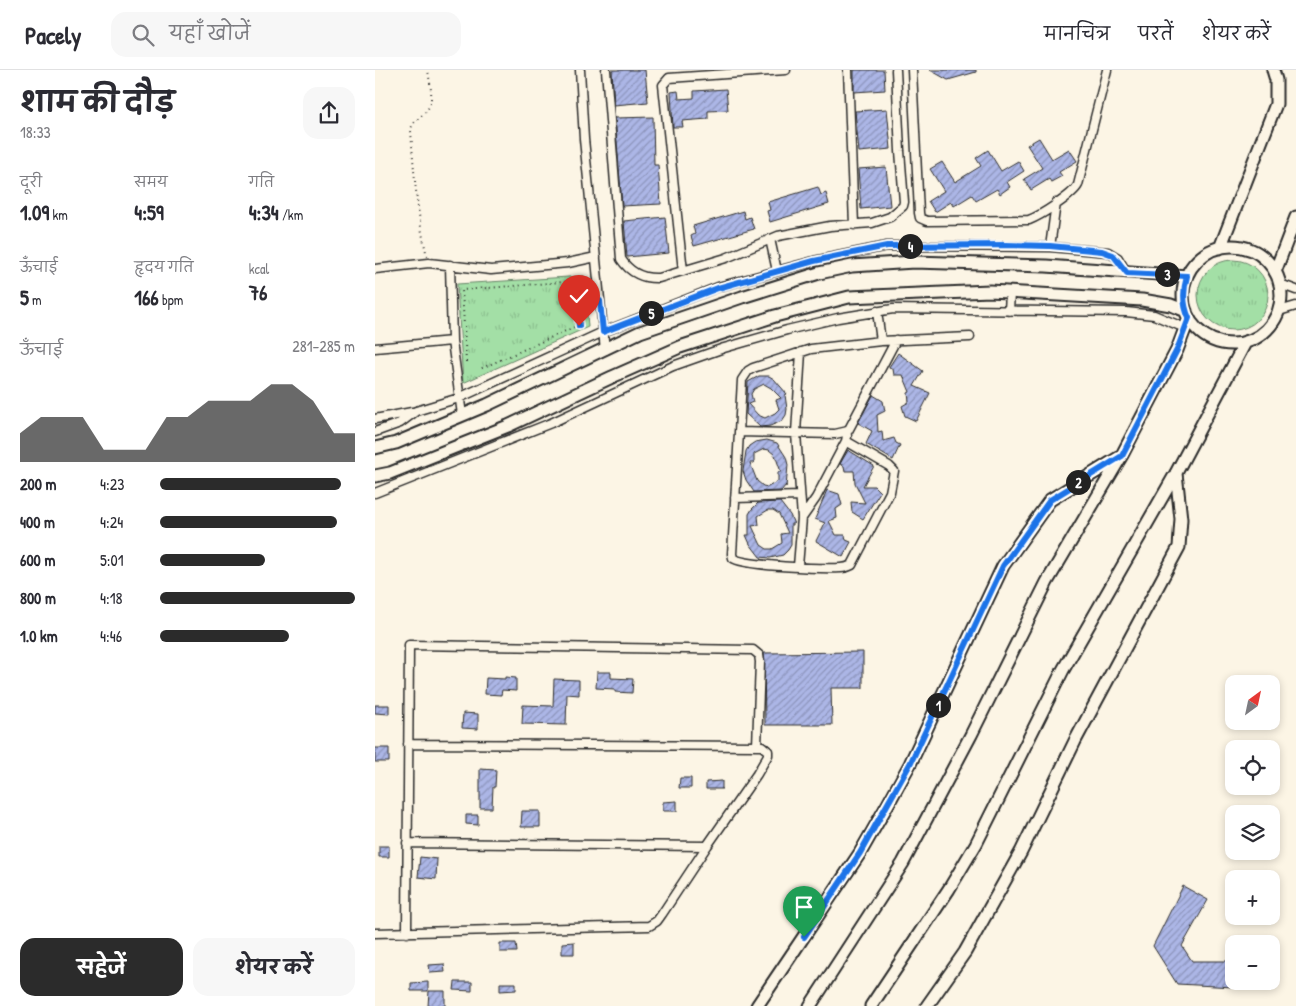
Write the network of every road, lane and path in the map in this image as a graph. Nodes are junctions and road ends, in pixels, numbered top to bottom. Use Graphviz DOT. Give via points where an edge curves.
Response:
graph roads {
  1 [pos="428,70"];
  2 [pos="580,70"];
  3 [pos="606,70"];
  4 [pos="786,70"];
  5 [pos="848,70"];
  6 [pos="896,70"];
  7 [pos="912,70"];
  8 [pos="1107,70"];
  9 [pos="1273,70"];
  10 [pos="1056,203"];
  11 [pos="1296,217"];
  12 [pos="853,225"];
  13 [pos="769,239"];
  14 [pos="1050,246"];
  15 [pos="1220,248"];
  16 [pos="596,257"];
  17 [pos="429,263"];
  18 [pos="450,265"];
  19 [pos="375,269"];
  20 [pos="683,271"];
  21 [pos="777,271"];
  22 [pos="1275,272"];
  23 [pos="1127,273"];
  24 [pos="1187,276"];
  25 [pos="1280,284"];
  26 [pos="1296,290"];
  27 [pos="1010,292"];
  28 [pos="600,301"];
  29 [pos="577,304"];
  30 [pos="1296,306"];
  31 [pos="1009,310"];
  32 [pos="1279,310"];
  33 [pos="877,311"];
  34 [pos="1187,319"];
  35 [pos="603,332"];
  36 [pos="970,337"];
  37 [pos="896,340"];
  38 [pos="452,341"];
  39 [pos="881,341"];
  40 [pos="1245,343"];
  41 [pos="375,348"];
  42 [pos="605,350"];
  43 [pos="801,352"];
  44 [pos="467,362"];
  45 [pos="480,370"];
  46 [pos="459,398"];
  47 [pos="416,410"];
  48 [pos="462,415"];
  49 [pos="375,419"];
  50 [pos="848,431"];
  51 [pos="375,432"];
  52 [pos="740,432"];
  53 [pos="796,432"];
  54 [pos="846,441"];
  55 [pos="375,447"];
  56 [pos="1122,456"];
  57 [pos="1177,474"];
  58 [pos="375,476"];
  59 [pos="375,493"];
  60 [pos="800,496"];
  61 [pos="735,498"];
  62 [pos="801,518"];
  63 [pos="798,566"];
  64 [pos="407,744"];
  65 [pos="757,746"];
  66 [pos="407,843"];
  67 [pos="707,846"];
  68 [pos="375,933"];
  69 [pos="407,933"];
  70 [pos="757,1006"];
  71 [pos="811,1006"];
  72 [pos="871,1006"];
  73 [pos="927,1006"];
  1 -- 17 [label="path" via="429,106 411,131 420,227"];
  2 -- 16 [label="street"];
  3 -- 20 [label="street" via="621,260 628,268 647,277 659,278"];
  4 -- 20 [label="street" via="669,78 665,81"];
  5 -- 12 [label="street"];
  6 -- 12 [label="street" via="903,206 889,217"];
  7 -- 10 [label="street" via="920,218 927,221 1029,220"];
  8 -- 10 [label="street" via="1078,184 1072,193"];
  9 -- 15 [label="main road" via="1277,104"];
  10 -- 14 [label="street"];
  11 -- 22 [label="main road"];
  12 -- 13 [label="street" via="830,226"];
  13 -- 20 [label="street" via="726,258"];
  13 -- 21 [label="street"];
  14 -- 21 [label="street" via="887,246"];
  14 -- 23 [label="street" via="1108,252 1118,258"];
  15 -- 22 [label="main road" via="1238,246 1259,254"];
  15 -- 24 [label="main road" via="1205,254"];
  16 -- 18 [label="street" via="568,264 491,270"];
  16 -- 28 [label="street"];
  17 -- 18 [label="street"];
  17 -- 19 [label="street"];
  18 -- 38 [label="street"];
  21 -- 35 [label="street" via="718,288"];
  22 -- 25 [label="main road"];
  23 -- 24 [label="main road"];
  23 -- 42 [label="main road" via="1046,266 914,262 852,266 819,273 687,315"];
  24 -- 34 [label="main road" via="1184,288"];
  25 -- 26 [label="street"];
  25 -- 32 [label="main road"];
  27 -- 31 [label="street"];
  27 -- 34 [label="main road" via="1142,300 1171,305"];
  27 -- 58 [label="main road" via="849,297 775,316 680,347 508,426"];
  28 -- 29 [label="path"];
  28 -- 35 [label="street"];
  29 -- 44 [label="path" via="575,282 462,290"];
  29 -- 45 [label="path" via="579,326"];
  30 -- 32 [label="street"];
  31 -- 33 [label="street"];
  31 -- 34 [label="street" via="1148,314"];
  32 -- 40 [label="main road" via="1267,330"];
  33 -- 39 [label="street"];
  33 -- 59 [label="street" via="787,330 673,366 551,423"];
  34 -- 40 [label="main road" via="1211,339 1223,343"];
  34 -- 56 [label="main road" via="1177,350"];
  35 -- 42 [label="street"];
  35 -- 46 [label="street"];
  36 -- 37 [label="street"];
  37 -- 39 [label="street"];
  37 -- 50 [label="street"];
  38 -- 41 [label="street"];
  38 -- 46 [label="street"];
  39 -- 43 [label="street"];
  40 -- 57 [label="main road"];
  42 -- 48 [label="main road"];
  43 -- 52 [label="street" via="753,368 745,375 742,380"];
  43 -- 53 [label="street"];
  46 -- 47 [label="street"];
  46 -- 48 [label="street"];
  47 -- 49 [label="street"];
  47 -- 51 [label="street" via="400,423"];
  48 -- 55 [label="main road" via="397,443"];
  50 -- 53 [label="street" via="835,434"];
  50 -- 54 [label="street"];
  52 -- 53 [label="street"];
  52 -- 61 [label="street"];
  53 -- 60 [label="street"];
  54 -- 62 [label="street" via="816,498"];
  54 -- 63 [label="street" via="892,468 895,475 892,487 852,564 842,568"];
  56 -- 70 [label="main road" via="1050,500 1003,566 888,804 860,853"];
  56 -- 71 [label="main road" via="1047,582 903,864"];
  57 -- 72 [label="main road" via="1063,670 976,844"];
  57 -- 73 [label="main road" via="1181,519 1179,547 1075,741 1021,852 965,952"];
  60 -- 61 [label="street"];
  60 -- 62 [label="street"];
  61 -- 63 [label="street" via="733,558 742,562"];
  62 -- 63 [label="street"];
  64 -- 65 [label="street"];
  64 -- 65 [label="street" via="408,647 411,644 753,650 759,655 760,662"];
  64 -- 66 [label="street"];
  65 -- 67 [label="street" via="766,748 768,755"];
  66 -- 67 [label="street"];
  66 -- 69 [label="street"];
  67 -- 69 [label="street" via="657,921 649,926"];
  68 -- 69 [label="street"];
}
